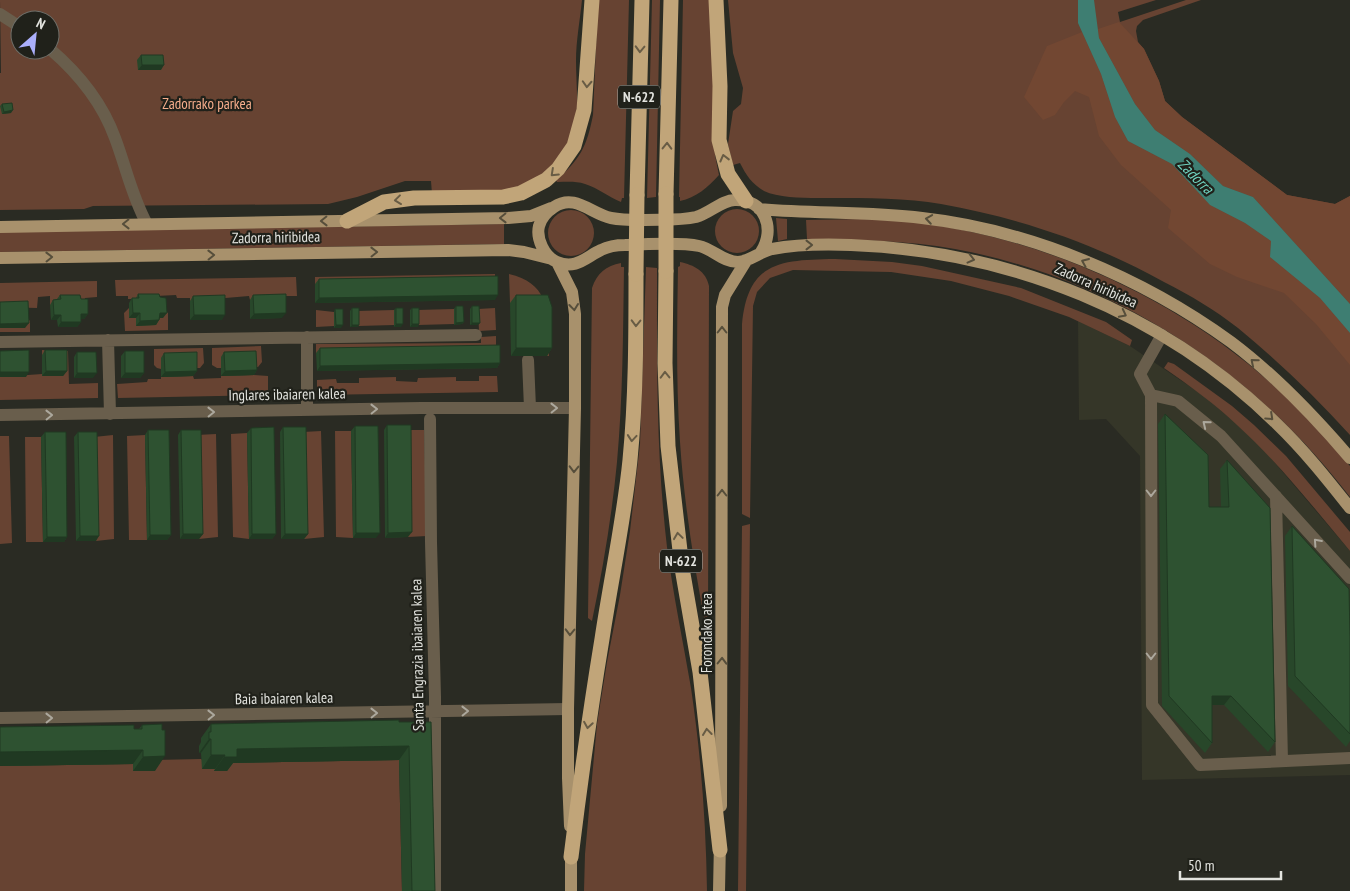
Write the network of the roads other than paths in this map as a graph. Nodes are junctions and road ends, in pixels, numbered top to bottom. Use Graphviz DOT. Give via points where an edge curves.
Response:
graph roads {
  1 [pos="592,0"];
  2 [pos="642,0"];
  3 [pos="671,0"];
  4 [pos="716,0"];
  5 [pos="60,58"];
  6 [pos="753,205"];
  7 [pos="551,208"];
  8 [pos="347,221"];
  9 [pos="147,224"];
  10 [pos="0,226"];
  11 [pos="761,252"];
  12 [pos="0,258"];
  13 [pos="554,261"];
  14 [pos="746,261"];
  15 [pos="476,335"];
  16 [pos="1162,335"];
  17 [pos="307,337"];
  18 [pos="108,340"];
  19 [pos="0,342"];
  20 [pos="528,360"];
  21 [pos="1151,395"];
  22 [pos="530,408"];
  23 [pos="575,408"];
  24 [pos="307,410"];
  25 [pos="110,414"];
  26 [pos="0,415"];
  27 [pos="430,419"];
  28 [pos="1350,458"];
  29 [pos="1276,496"];
  30 [pos="1350,508"];
  31 [pos="1350,578"];
  32 [pos="568,709"];
  33 [pos="435,712"];
  34 [pos="0,718"];
  35 [pos="1350,758"];
  36 [pos="1282,761"];
  37 [pos="720,850"];
  38 [pos="571,857"];
  39 [pos="435,891"];
  40 [pos="570,891"];
  41 [pos="719,891"];
  1 -- 8 [label="highway, one-way" via="584,110 579,132 566,159 546,180 521,193 503,197 414,198 384,202"];
  2 -- 38 [label="highway, N-622, one-way, bridge" via="634,412 630,461 614,578 586,736"];
  37 -- 3 [label="highway, N-622, one-way, bridge" via="700,672 682,568 666,417 666,194"];
  6 -- 4 [label="highway, one-way" via="728,174 720,140"];
  5 -- 9 [label="street" via="84,82 115,136 134,196"];
  6 -- 7 [label="main road, Zadorra hiribidea" via="730,200 687,219 623,220 575,202"];
  6 -- 11 [label="main road" via="765,216 769,229"];
  28 -- 6 [label="main road, Zadorra hiribidea, one-way" via="1306,409 1231,343 1139,286 1082,260 978,227 922,218 870,213 800,213"];
  7 -- 8 [label="main road, Zadorra hiribidea, one-way" via="525,217"];
  7 -- 13 [label="main road" via="543,217 539,234 544,250"];
  8 -- 9 [label="main road, Zadorra hiribidea, one-way"];
  9 -- 10 [label="main road, Zadorra hiribidea, one-way"];
  11 -- 14 [label="main road"];
  11 -- 16 [label="main road, Zadorra hiribidea, one-way" via="802,245 851,245 957,256 1020,271 1085,296"];
  12 -- 13 [label="main road, Zadorra hiribidea, one-way" via="508,250"];
  13 -- 14 [label="main road, Zadorra hiribidea" via="580,264 600,250 616,246 680,244 701,246 729,261"];
  13 -- 23 [label="main road, one-way" via="572,292"];
  37 -- 14 [label="main road, Forondako atea, one-way" via="722,307 725,295"];
  15 -- 17 [label="street"];
  16 -- 21 [label="street" via="1140,374"];
  16 -- 30 [label="main road, Zadorra hiribidea, one-way" via="1202,360 1246,395 1315,465"];
  17 -- 18 [label="street"];
  17 -- 24 [label="street"];
  18 -- 19 [label="street"];
  18 -- 25 [label="street"];
  20 -- 22 [label="street"];
  29 -- 21 [label="street, one-way" via="1221,436 1178,401"];
  21 -- 36 [label="street, one-way" via="1152,705 1200,765"];
  22 -- 23 [label="street, Inglares ibaiaren kalea, one-way"];
  24 -- 22 [label="street, Inglares ibaiaren kalea, one-way"];
  23 -- 32 [label="main road, one-way"];
  25 -- 24 [label="street, Inglares ibaiaren kalea, one-way"];
  26 -- 25 [label="street, Inglares ibaiaren kalea, one-way"];
  27 -- 33 [label="street, Santa Engrazia ibaiaren kalea"];
  31 -- 29 [label="street, one-way"];
  29 -- 36 [label="street"];
  33 -- 32 [label="street, Baia ibaiaren kalea, one-way"];
  32 -- 38 [label="main road"];
  34 -- 33 [label="street, Baia ibaiaren kalea, one-way"];
  33 -- 39 [label="street, Santa Engrazia ibaiaren kalea"];
  35 -- 36 [label="street"];
  37 -- 41 [label="main road, Forondako atea"];
  38 -- 40 [label="main road"];
}
